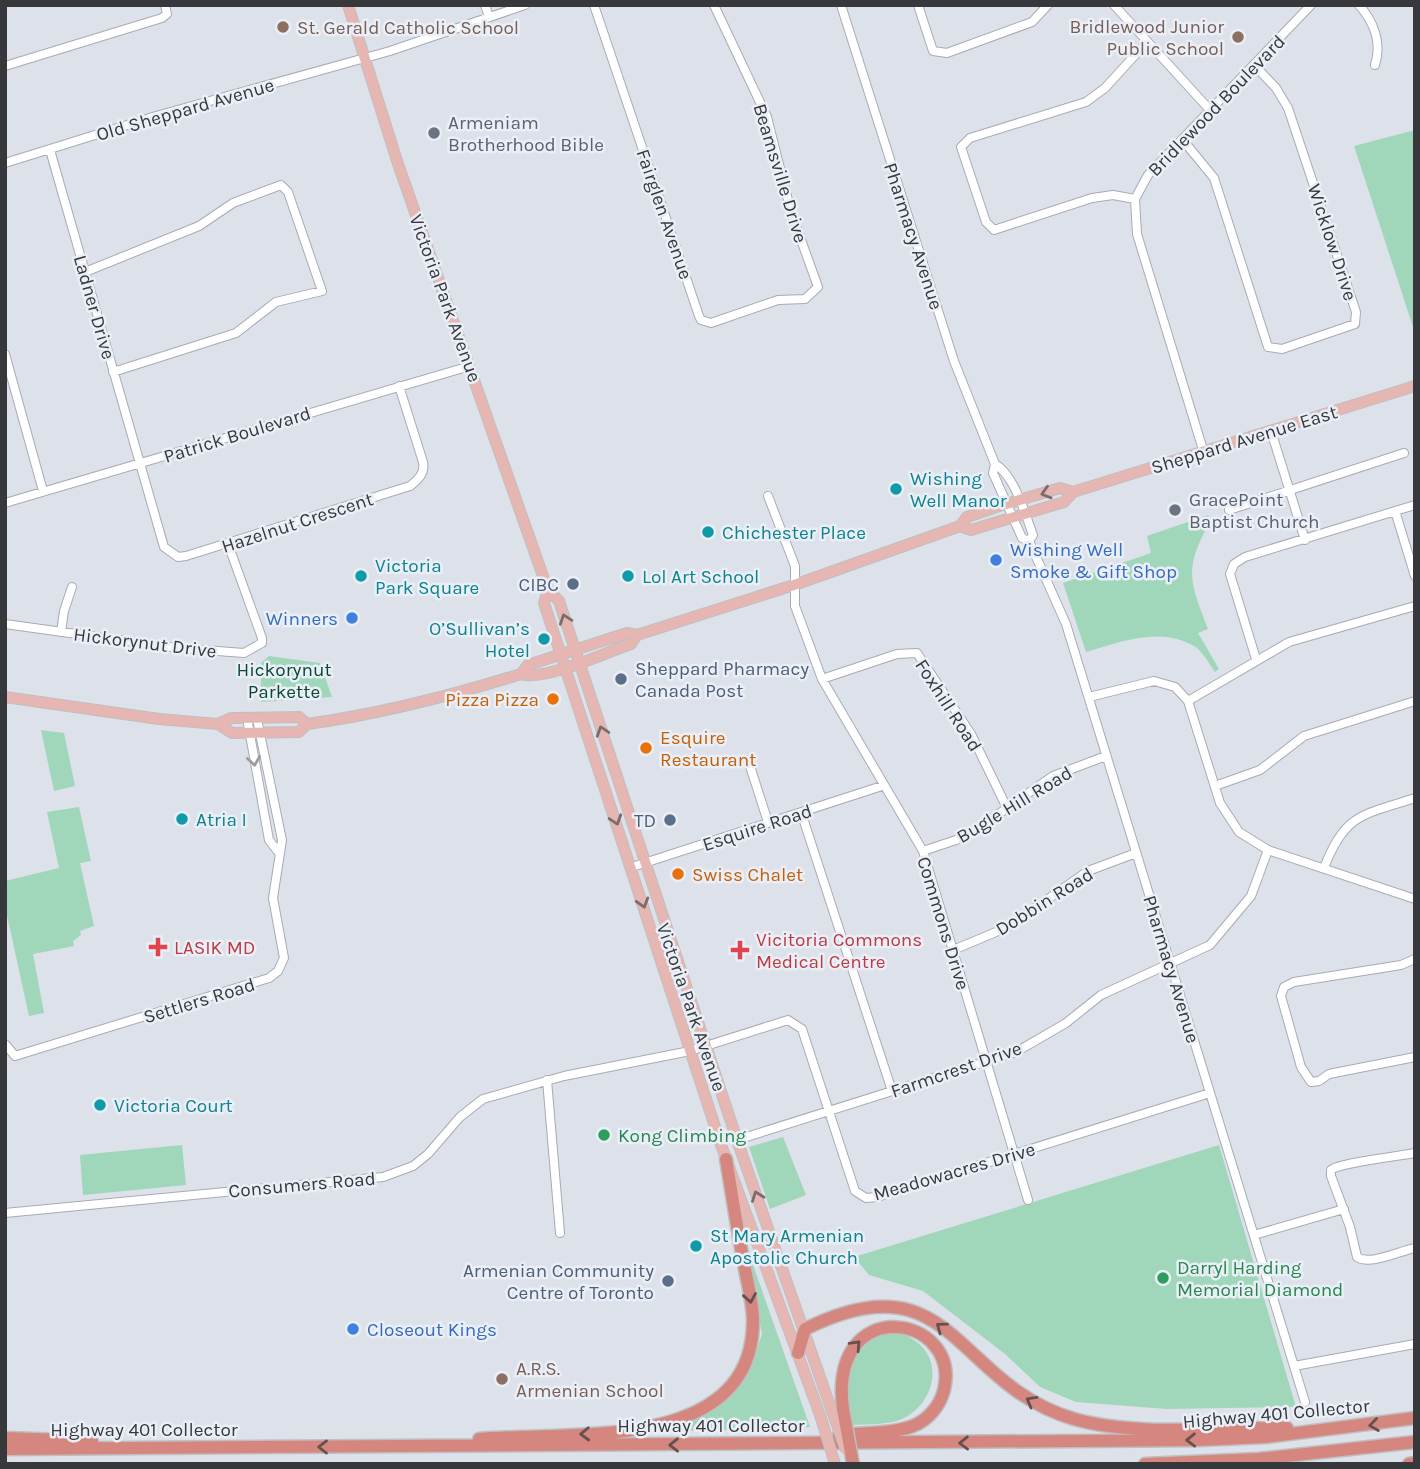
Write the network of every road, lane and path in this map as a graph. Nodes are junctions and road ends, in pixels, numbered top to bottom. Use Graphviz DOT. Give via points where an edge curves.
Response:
graph roads {
  1 [pos="165,5"];
  2 [pos="348,5"];
  3 [pos="485,5"];
  4 [pos="525,5"];
  5 [pos="594,5"];
  6 [pos="714,5"];
  7 [pos="841,5"];
  8 [pos="918,5"];
  9 [pos="1048,5"];
  10 [pos="1114,5"];
  11 [pos="1311,5"];
  12 [pos="1359,5"];
  13 [pos="489,18"];
  14 [pos="1147,42"];
  15 [pos="365,56"];
  16 [pos="1254,65"];
  17 [pos="1375,65"];
  18 [pos="5,66"];
  19 [pos="1210,110"];
  20 [pos="1182,139"];
  21 [pos="50,150"];
  22 [pos="5,163"];
  23 [pos="1135,199"];
  24 [pos="85,272"];
  25 [pos="805,299"];
  26 [pos="5,354"];
  27 [pos="470,366"];
  28 [pos="113,372"];
  29 [pos="399,386"];
  30 [pos="1415,386"];
  31 [pos="1271,431"];
  32 [pos="1204,453"];
  33 [pos="1404,453"];
  34 [pos="138,464"];
  35 [pos="995,464"];
  36 [pos="43,491"];
  37 [pos="1289,491"];
  38 [pos="1073,492"];
  39 [pos="768,496"];
  40 [pos="1018,501"];
  41 [pos="5,503"];
  42 [pos="1007,504"];
  43 [pos="1415,505"];
  44 [pos="1229,510"];
  45 [pos="1395,511"];
  46 [pos="1024,513"];
  47 [pos="1013,517"];
  48 [pos="960,526"];
  49 [pos="1305,540"];
  50 [pos="1029,541"];
  51 [pos="228,544"];
  52 [pos="1415,576"];
  53 [pos="797,584"];
  54 [pos="72,587"];
  55 [pos="548,590"];
  56 [pos="1415,606"];
  57 [pos="5,624"];
  58 [pos="61,632"];
  59 [pos="637,635"];
  60 [pos="575,651"];
  61 [pos="561,655"];
  62 [pos="1256,659"];
  63 [pos="579,662"];
  64 [pos="565,667"];
  65 [pos="521,674"];
  66 [pos="821,679"];
  67 [pos="5,697"];
  68 [pos="1089,698"];
  69 [pos="1188,701"];
  70 [pos="1415,701"];
  71 [pos="252,719"];
  72 [pos="218,724"];
  73 [pos="307,724"];
  74 [pos="256,734"];
  75 [pos="1106,756"];
  76 [pos="748,760"];
  77 [pos="882,786"];
  78 [pos="1214,786"];
  79 [pos="1415,798"];
  80 [pos="1007,808"];
  81 [pos="801,812"];
  82 [pos="768,822"];
  83 [pos="1268,850"];
  84 [pos="923,851"];
  85 [pos="1136,853"];
  86 [pos="645,863"];
  87 [pos="632,867"];
  88 [pos="1324,867"];
  89 [pos="1415,899"];
  90 [pos="953,950"];
  91 [pos="1415,959"];
  92 [pos="1171,963"];
  93 [pos="6,1045"];
  94 [pos="706,1046"];
  95 [pos="690,1051"];
  96 [pos="1415,1057"];
  97 [pos="986,1062"];
  98 [pos="547,1080"];
  99 [pos="892,1091"];
  100 [pos="1210,1093"];
  101 [pos="829,1111"];
  102 [pos="737,1140"];
  103 [pos="1415,1153"];
  104 [pos="1014,1154"];
  105 [pos="726,1158"];
  106 [pos="1028,1200"];
  107 [pos="1344,1209"];
  108 [pos="5,1213"];
  109 [pos="560,1233"];
  110 [pos="1254,1235"];
  111 [pos="1415,1248"];
  112 [pos="805,1329"];
  113 [pos="1415,1344"];
  114 [pos="798,1353"];
  115 [pos="1294,1366"];
  116 [pos="1305,1402"];
  117 [pos="839,1413"];
  118 [pos="1415,1418"];
  119 [pos="1333,1429"];
  120 [pos="5,1438"];
  121 [pos="1415,1442"];
  122 [pos="726,1444"];
  123 [pos="382,1447"];
  124 [pos="264,1448"];
  125 [pos="5,1449"];
  126 [pos="1415,1463"];
  127 [pos="835,1464"];
  128 [pos="852,1464"];
  129 [pos="1145,1464"];
  130 [pos="1409,1464"];
  1 -- 18 [label="street" via="167,14 162,18"];
  2 -- 15 [label="main road, Victoria Park Avenue"];
  3 -- 13 [label="street"];
  4 -- 13 [label="street, Old Sheppard Avenue"];
  5 -- 25 [label="street, Fairglen Avenue" via="701,320 711,323 786,298"];
  6 -- 25 [label="street, Beamsville Drive" via="767,117 791,212 818,287"];
  7 -- 35 [label="street, Pharmacy Avenue" via="954,361"];
  8 -- 9 [label="street" via="933,51 947,53 1032,22"];
  10 -- 14 [label="street"];
  11 -- 16 [label="street, Bridlewood Boulevard"];
  12 -- 17 [label="street" via="1371,20 1377,39"];
  13 -- 15 [label="street, Old Sheppard Avenue"];
  14 -- 19 [label="street"];
  14 -- 23 [label="street" via="1087,102 970,138 961,147 986,222 994,230 1092,198"];
  15 -- 21 [label="street, Old Sheppard Avenue"];
  15 -- 27 [label="main road, Victoria Park Avenue"];
  16 -- 19 [label="street, Bridlewood Boulevard"];
  16 -- 20 [label="street, Wicklow Drive" via="1289,108 1356,312 1355,324 1283,349 1268,346 1214,178"];
  19 -- 20 [label="street, Bridlewood Boulevard"];
  20 -- 23 [label="street, Bridlewood Boulevard" via="1148,175"];
  21 -- 22 [label="street, Old Sheppard Avenue"];
  21 -- 24 [label="street, Ladner Drive"];
  23 -- 32 [label="street" via="1137,234"];
  24 -- 28 [label="street, Ladner Drive"];
  24 -- 28 [label="street" via="199,226 233,203 281,185 288,192 322,291 276,302 236,333"];
  26 -- 36 [label="street"];
  27 -- 29 [label="street, Patrick Boulevard"];
  27 -- 55 [label="main road, Victoria Park Avenue"];
  28 -- 34 [label="street, Ladner Drive"];
  29 -- 34 [label="street, Patrick Boulevard"];
  29 -- 51 [label="street, Hazelnut Crescent" via="423,461 419,480"];
  30 -- 31 [label="main road, Sheppard Avenue East"];
  31 -- 32 [label="main road, Sheppard Avenue East"];
  31 -- 37 [label="street"];
  32 -- 38 [label="main road, Sheppard Avenue East"];
  33 -- 37 [label="street"];
  34 -- 36 [label="street, Patrick Boulevard"];
  34 -- 51 [label="street, Hazelnut Crescent" via="169,552 186,556"];
  35 -- 40 [label="street, Pharmacy Avenue" via="1004,469"];
  35 -- 42 [label="street, Pharmacy Avenue" via="993,473"];
  36 -- 41 [label="street, Patrick Boulevard"];
  37 -- 44 [label="street"];
  37 -- 49 [label="street"];
  38 -- 40 [label="main road, Sheppard Avenue East, one-way" via="1060,488"];
  38 -- 46 [label="main road, Sheppard Avenue East" via="1064,502"];
  39 -- 53 [label="street"];
  40 -- 42 [label="main road, Sheppard Avenue East"];
  40 -- 46 [label="street, Pharmacy Avenue"];
  42 -- 47 [label="street, Pharmacy Avenue"];
  42 -- 48 [label="main road, Sheppard Avenue East" via="967,517"];
  43 -- 45 [label="street"];
  45 -- 49 [label="street"];
  45 -- 52 [label="street"];
  46 -- 47 [label="main road, Sheppard Avenue East"];
  46 -- 50 [label="street, Pharmacy Avenue" via="1033,535"];
  47 -- 48 [label="main road, Sheppard Avenue East" via="971,530"];
  47 -- 50 [label="street, Pharmacy Avenue" via="1022,538"];
  48 -- 53 [label="main road, Sheppard Avenue East"];
  49 -- 62 [label="street" via="1238,559 1230,568"];
  50 -- 68 [label="street, Pharmacy Avenue" via="1066,624"];
  51 -- 58 [label="street, Hickorynut Drive" via="262,638 254,650 178,648"];
  53 -- 59 [label="main road, Sheppard Avenue East"];
  53 -- 66 [label="street, Commons Drive" via="795,606"];
  54 -- 58 [label="street"];
  60 -- 55 [label="main road, Victoria Park Avenue, one-way" via="559,601"];
  55 -- 61 [label="main road, Victoria Park Avenue" via="544,603"];
  56 -- 62 [label="street" via="1289,642"];
  57 -- 58 [label="street, Hickorynut Drive"];
  59 -- 60 [label="main road, Sheppard Avenue East" via="627,633"];
  59 -- 63 [label="main road, Sheppard Avenue East" via="631,644"];
  60 -- 61 [label="main road, Sheppard Avenue East"];
  60 -- 63 [label="main road, Victoria Park Avenue"];
  61 -- 64 [label="main road, Victoria Park Avenue"];
  61 -- 65 [label="main road, Sheppard Avenue East" via="528,665"];
  62 -- 69 [label="street"];
  63 -- 64 [label="main road, Sheppard Avenue East"];
  86 -- 63 [label="main road, Victoria Park Avenue, one-way"];
  64 -- 65 [label="main road, Sheppard Avenue East" via="531,677"];
  64 -- 87 [label="main road, Victoria Park Avenue, one-way"];
  65 -- 73 [label="main road, Sheppard Avenue East" via="375,715"];
  66 -- 77 [label="street, Commons Drive"];
  66 -- 80 [label="street, Foxhill Road" via="897,654 917,653 971,734"];
  67 -- 72 [label="main road, Sheppard Avenue East"];
  68 -- 69 [label="street" via="1154,681 1175,687"];
  68 -- 75 [label="street, Pharmacy Avenue"];
  69 -- 78 [label="street"];
  70 -- 78 [label="street" via="1304,736 1260,769"];
  71 -- 72 [label="main road, Sheppard Avenue East" via="231,718"];
  71 -- 73 [label="main road, Sheppard Avenue East" via="299,717"];
  71 -- 74 [label="street, Settlers Road"];
  72 -- 74 [label="main road, Sheppard Avenue East" via="232,733"];
  73 -- 74 [label="main road, Sheppard Avenue East" via="299,732"];
  74 -- 93 [label="street, Settlers Road" via="269,840 279,853 273,898 284,958 278,971 269,978 15,1056"];
  75 -- 80 [label="street, Bugle Hill Road" via="1053,776"];
  75 -- 85 [label="street, Pharmacy Avenue"];
  76 -- 82 [label="street"];
  77 -- 81 [label="street, Esquire Road"];
  77 -- 84 [label="street, Commons Drive"];
  78 -- 83 [label="street" via="1229,820"];
  79 -- 88 [label="street" via="1353,820 1335,840"];
  80 -- 84 [label="street, Bugle Hill Road" via="956,841"];
  81 -- 82 [label="street, Esquire Road"];
  81 -- 99 [label="street"];
  82 -- 86 [label="street, Esquire Road"];
  83 -- 88 [label="street"];
  83 -- 92 [label="street, Farmcrest Drive" via="1255,890 1242,909 1210,945"];
  84 -- 90 [label="street, Commons Drive"];
  85 -- 90 [label="street, Dobbin Road" via="1088,871 1007,927"];
  85 -- 92 [label="street, Pharmacy Avenue"];
  86 -- 87 [label="street, Esquire Road"];
  86 -- 94 [label="main road, Victoria Park Avenue"];
  87 -- 95 [label="main road, Victoria Park Avenue, one-way"];
  88 -- 89 [label="street"];
  90 -- 97 [label="street, Commons Drive"];
  91 -- 96 [label="street" via="1294,982 1284,987 1281,996 1301,1067 1311,1082 1329,1074"];
  92 -- 97 [label="street, Farmcrest Drive" via="1101,995 1041,1039"];
  92 -- 100 [label="street, Pharmacy Avenue"];
  94 -- 95 [label="street, Meadowacres Drive"];
  94 -- 101 [label="street, Meadowacres Drive" via="794,1021 810,1048"];
  94 -- 102 [label="main road, Victoria Park Avenue"];
  95 -- 98 [label="street, Consumers Road"];
  95 -- 105 [label="main road, Victoria Park Avenue"];
  97 -- 99 [label="street, Farmcrest Drive"];
  97 -- 104 [label="street, Commons Drive"];
  98 -- 108 [label="street, Consumers Road" via="483,1099 460,1117 429,1154 413,1166 383,1177"];
  98 -- 109 [label="street"];
  99 -- 101 [label="street, Farmcrest Drive"];
  100 -- 104 [label="street, Meadowacres Drive"];
  100 -- 110 [label="street, Pharmacy Avenue"];
  101 -- 102 [label="street, Farmcrest Drive"];
  101 -- 104 [label="street, Meadowacres Drive" via="855,1191 866,1198"];
  112 -- 102 [label="main road, Victoria Park Avenue, one-way"];
  103 -- 107 [label="street" via="1336,1166 1331,1170 1332,1181"];
  104 -- 106 [label="street, Commons Drive"];
  105 -- 114 [label="main road, Victoria Park Avenue"];
  105 -- 123 [label="highway, one-way" via="753,1336 742,1372 720,1398 690,1415 635,1430"];
  107 -- 110 [label="street"];
  107 -- 111 [label="street" via="1354,1253 1361,1260"];
  110 -- 115 [label="street, Pharmacy Avenue"];
  112 -- 114 [label="highway"];
  112 -- 117 [label="main road, Victoria Park Avenue"];
  119 -- 112 [label="highway, one-way" via="1145,1427 1076,1420 1018,1394 942,1326 914,1309 863,1307"];
  113 -- 115 [label="street"];
  114 -- 127 [label="main road, Victoria Park Avenue, bridge"];
  115 -- 116 [label="street, Pharmacy Avenue"];
  117 -- 122 [label="highway, one-way" via="845,1362 868,1334 906,1328 925,1336 938,1352 944,1370 942,1396 929,1416 914,1426"];
  117 -- 128 [label="highway, bridge"];
  118 -- 119 [label="highway, Highway 401 Collector, one-way"];
  119 -- 122 [label="highway, Highway 401 Collector, one-way" via="1199,1440"];
  120 -- 124 [label="highway"];
  121 -- 129 [label="highway" via="1258,1459"];
  122 -- 123 [label="highway, Highway 401 Collector, one-way"];
  123 -- 124 [label="highway, Highway 401 Collector, one-way"];
  124 -- 125 [label="highway, Highway 401 Collector"];
  126 -- 130 [label="highway"];
}
